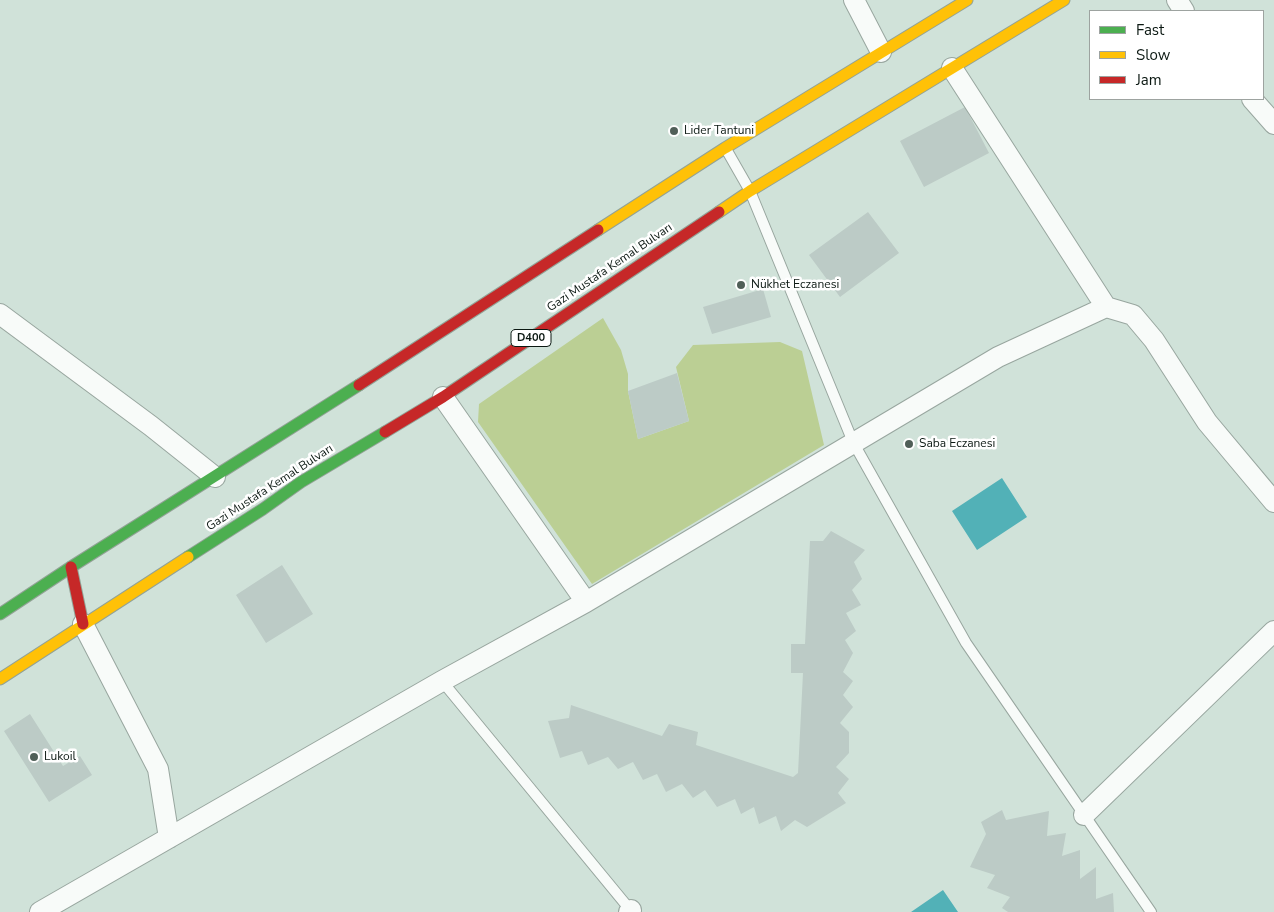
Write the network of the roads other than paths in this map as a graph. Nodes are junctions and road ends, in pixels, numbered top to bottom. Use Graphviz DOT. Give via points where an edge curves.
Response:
graph roads {
  1 [pos="854,0"];
  2 [pos="966,0"];
  3 [pos="1064,0"];
  4 [pos="881,52"];
  5 [pos="952,68"];
  6 [pos="1253,100"];
  7 [pos="1274,124"];
  8 [pos="725,148"];
  9 [pos="750,191"];
  10 [pos="1106,307"];
  11 [pos="0,314"];
  12 [pos="443,397"];
  13 [pos="853,442"];
  14 [pos="215,477"];
  15 [pos="1274,502"];
  16 [pos="70,567"];
  17 [pos="586,602"];
  18 [pos="0,614"];
  19 [pos="83,624"];
  20 [pos="1274,631"];
  21 [pos="0,679"];
  22 [pos="442,681"];
  23 [pos="1084,815"];
  24 [pos="169,838"];
  25 [pos="631,911"];
  26 [pos="40,912"];
  27 [pos="1151,912"];
  1 -- 4 [label="street"];
  2 -- 4 [label="highway"];
  3 -- 5 [label="highway, Gazi Mustafa Kemal Bulvarı / D400"];
  4 -- 8 [label="highway"];
  5 -- 9 [label="highway, Gazi Mustafa Kemal Bulvarı / D400"];
  5 -- 10 [label="street"];
  6 -- 7 [label="street"];
  8 -- 9 [label="lane"];
  8 -- 14 [label="highway"];
  9 -- 12 [label="highway, Gazi Mustafa Kemal Bulvarı / D400"];
  9 -- 13 [label="lane"];
  10 -- 13 [label="street" via="998,357"];
  10 -- 15 [label="street" via="1133,315 1154,340 1207,422"];
  11 -- 14 [label="street"];
  12 -- 17 [label="street"];
  12 -- 19 [label="highway, Gazi Mustafa Kemal Bulvarı / D400" via="301,482 255,515"];
  13 -- 17 [label="street"];
  13 -- 23 [label="lane" via="966,643"];
  14 -- 16 [label="highway"];
  16 -- 18 [label="highway"];
  16 -- 19 [label="highway"];
  17 -- 22 [label="street"];
  19 -- 21 [label="highway, Gazi Mustafa Kemal Bulvarı / D400"];
  19 -- 24 [label="street" via="158,769"];
  20 -- 23 [label="street"];
  22 -- 24 [label="street"];
  22 -- 25 [label="lane"];
  23 -- 27 [label="lane"];
  24 -- 26 [label="street"];
}
